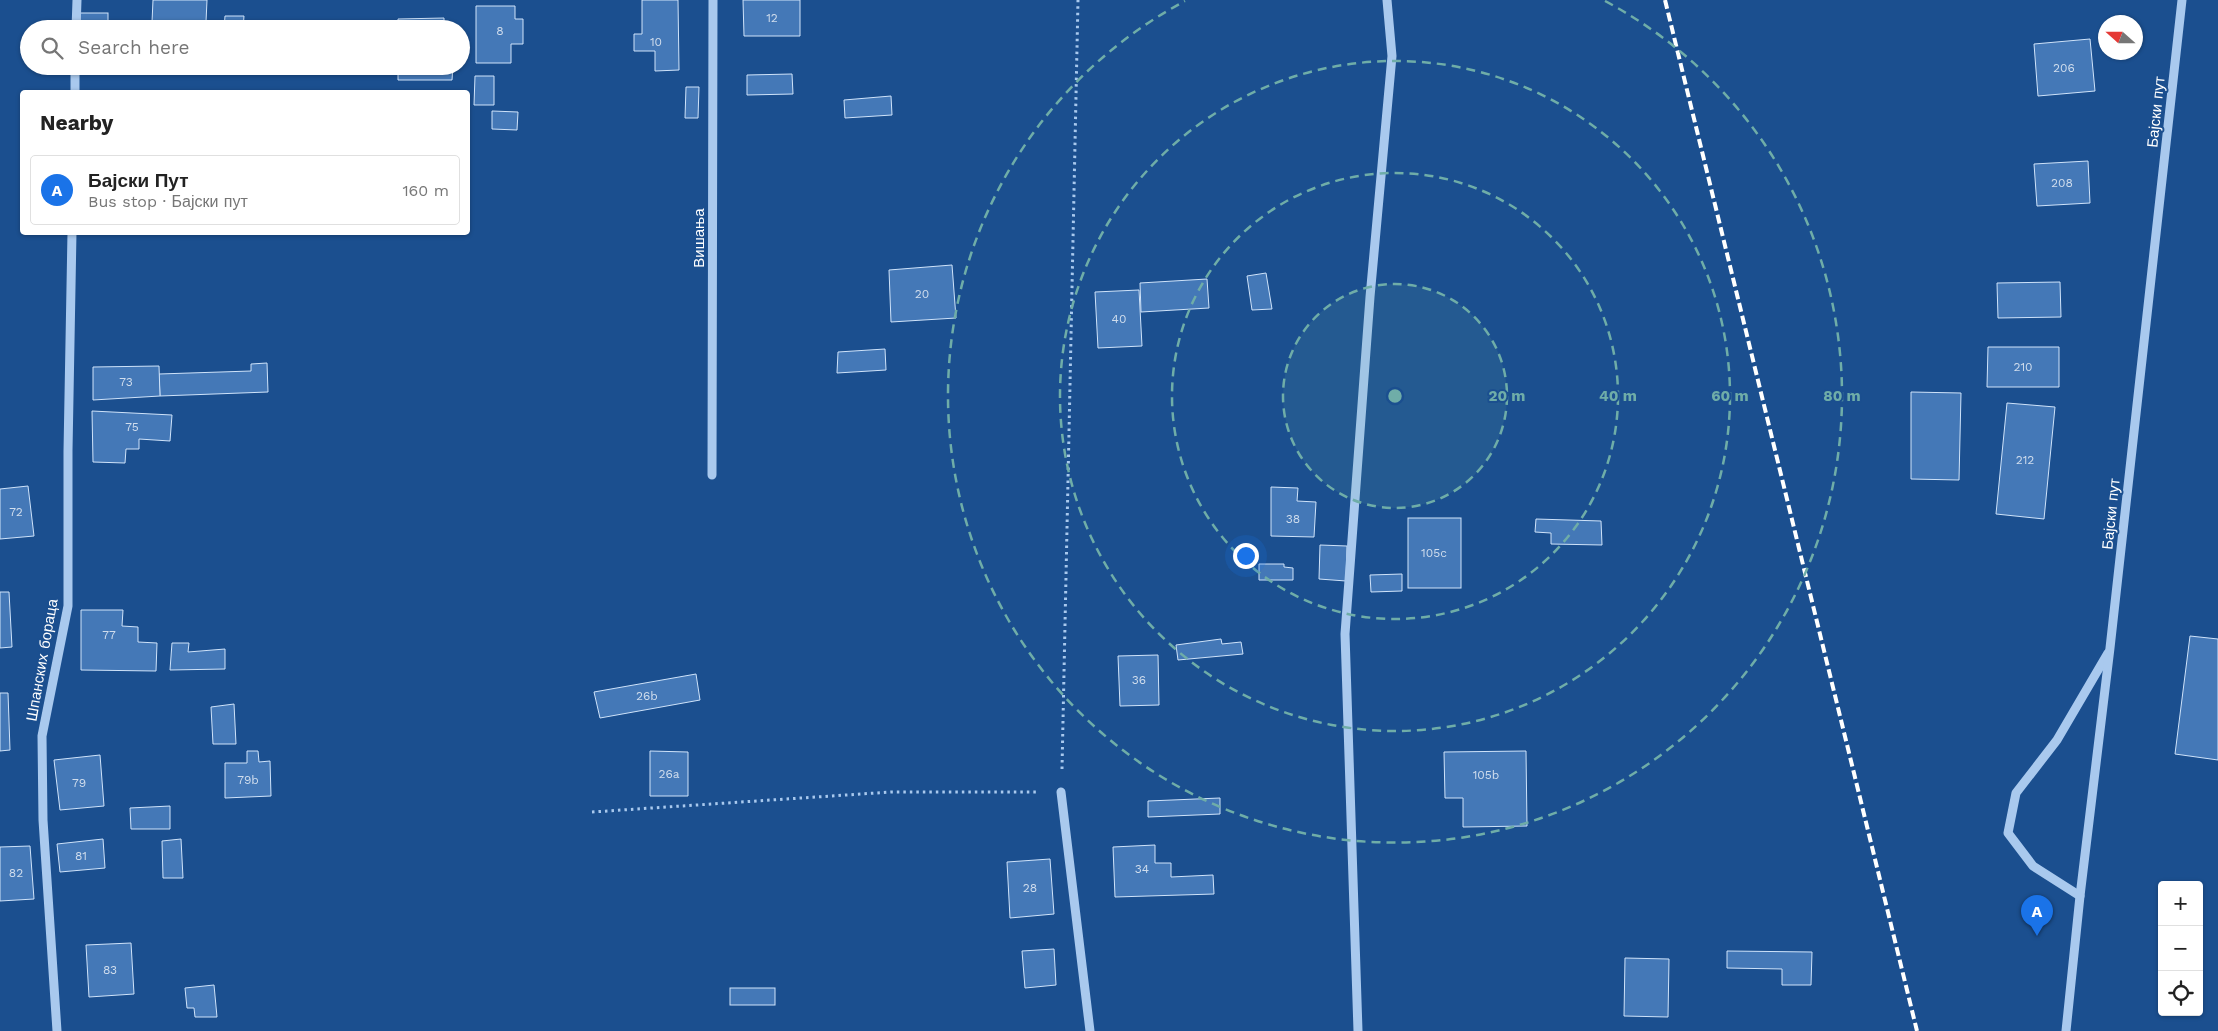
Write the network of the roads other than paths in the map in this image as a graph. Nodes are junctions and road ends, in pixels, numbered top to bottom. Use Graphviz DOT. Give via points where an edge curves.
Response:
graph roads {
  1 [pos="77,0"];
  2 [pos="713,0"];
  3 [pos="1387,0"];
  4 [pos="2182,0"];
  5 [pos="76,20"];
  6 [pos="75,75"];
  7 [pos="75,90"];
  8 [pos="72,235"];
  9 [pos="712,475"];
  10 [pos="2110,648"];
  11 [pos="1061,792"];
  12 [pos="2080,896"];
  13 [pos="56,1031"];
  14 [pos="1090,1031"];
  15 [pos="1358,1031"];
  16 [pos="2066,1031"];
  1 -- 5 [label="street"];
  2 -- 9 [label="street, Вишања"];
  3 -- 15 [label="street" via="1392,56 1345,634"];
  4 -- 10 [label="street, Бајски пут"];
  6 -- 7 [label="street"];
  8 -- 13 [label="street, Шпанских бораца" via="68,606 42,736 43,820"];
  10 -- 12 [label="street, Бајски пут"];
  10 -- 12 [label="street" via="2057,740 2016,793 2008,833 2033,866"];
  11 -- 14 [label="street"];
  12 -- 16 [label="street, Бајски пут"];
}
